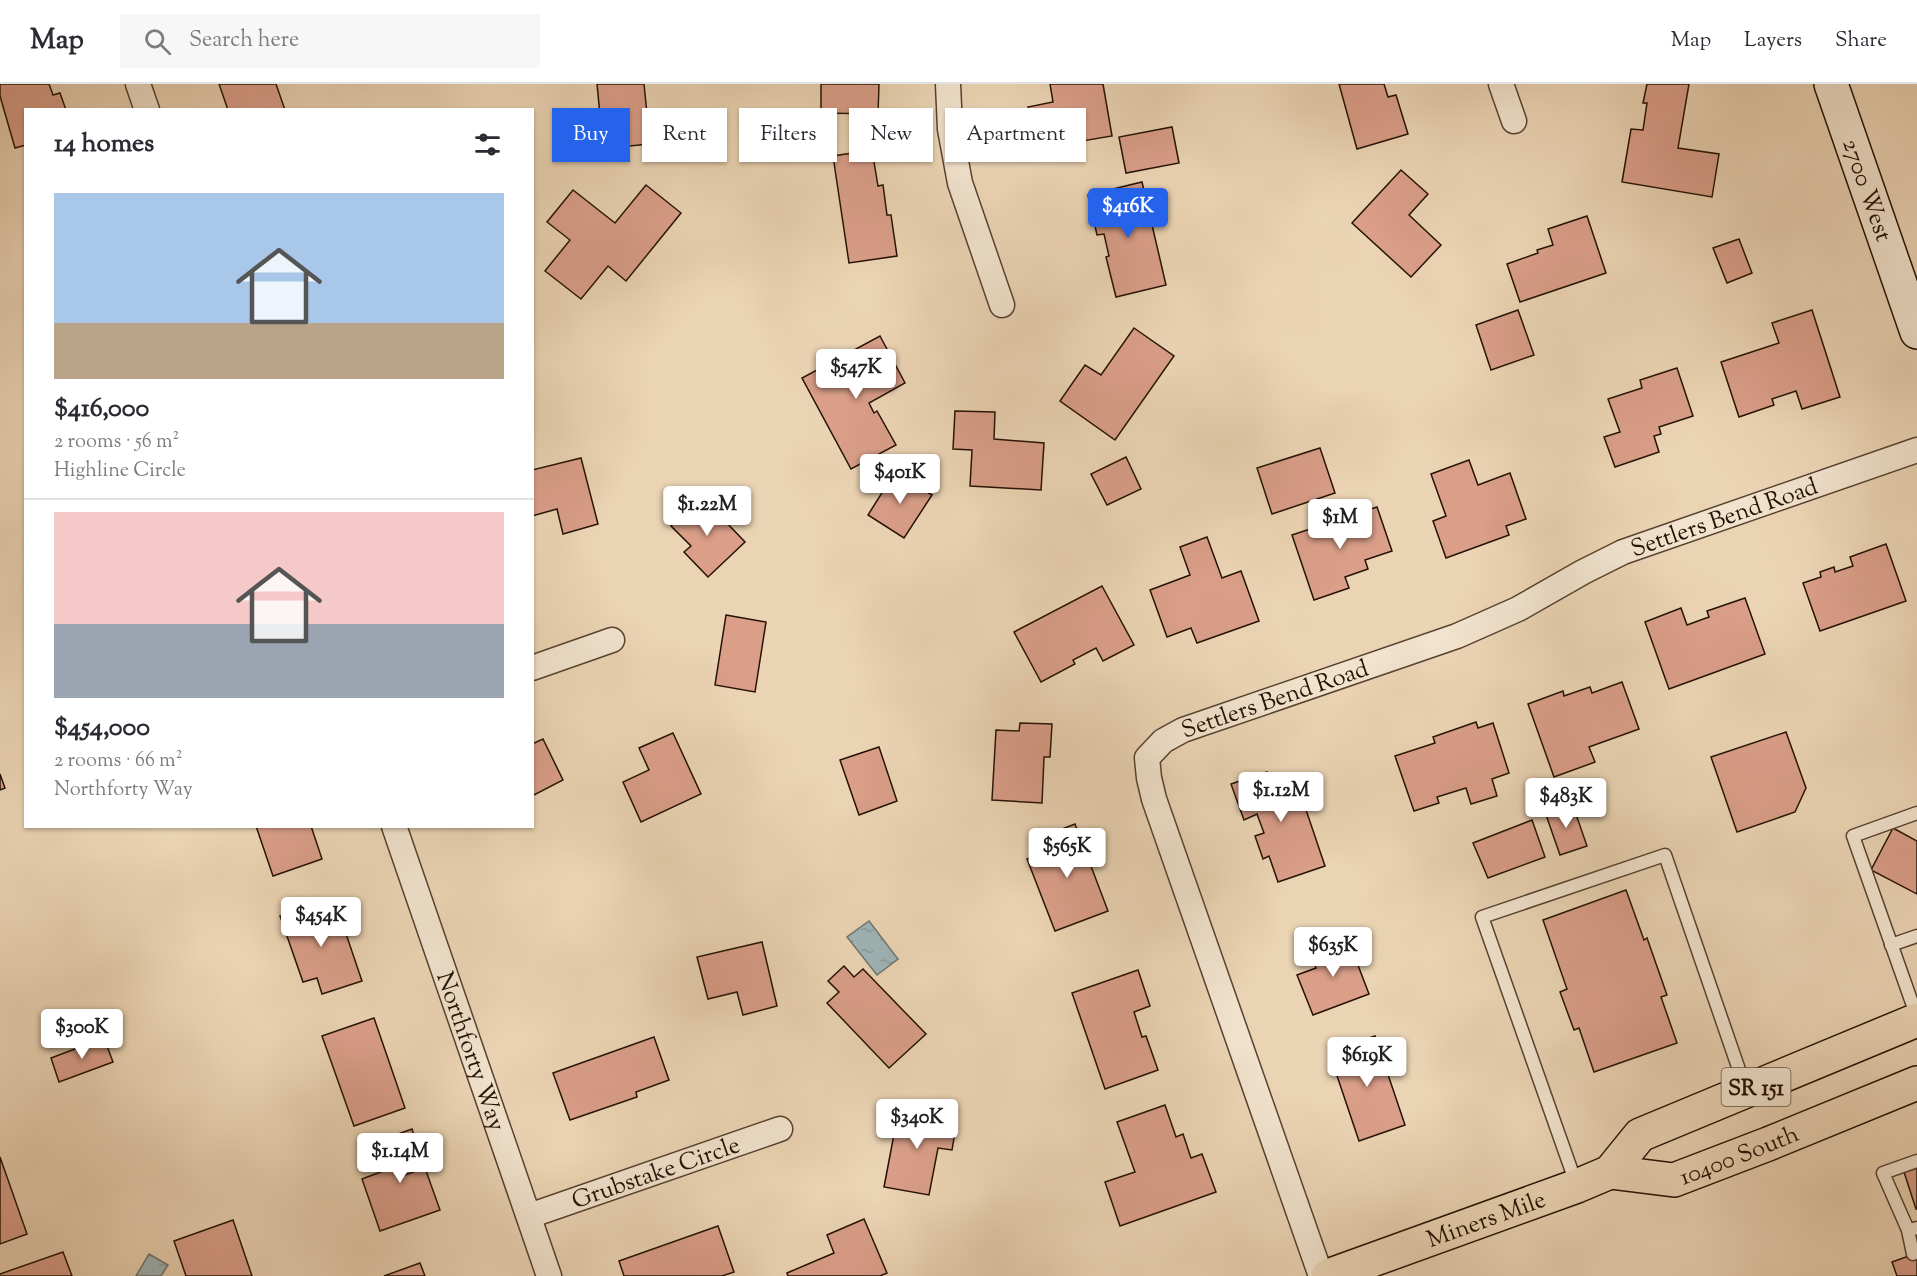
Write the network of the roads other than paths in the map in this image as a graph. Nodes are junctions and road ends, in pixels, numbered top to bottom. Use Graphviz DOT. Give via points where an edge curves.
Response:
graph roads {
  1 [pos="138,84"];
  2 [pos="948,84"];
  3 [pos="1501,84"];
  4 [pos="1832,84"];
  5 [pos="146,108"];
  6 [pos="1514,121"];
  7 [pos="1002,305"];
  8 [pos="1917,332"];
  9 [pos="1917,450"];
  10 [pos="612,640"];
  11 [pos="534,667"];
  12 [pos="1917,813"];
  13 [pos="395,828"];
  14 [pos="1917,936"];
  15 [pos="1892,945"];
  16 [pos="1917,1018"];
  17 [pos="1917,1083"];
  18 [pos="1747,1091"];
  19 [pos="780,1129"];
  20 [pos="1917,1161"];
  21 [pos="1610,1172"];
  22 [pos="1577,1186"];
  23 [pos="529,1216"];
  24 [pos="1912,1229"];
  25 [pos="1913,1254"];
  26 [pos="549,1276"];
  27 [pos="1321,1276"];
  28 [pos="1328,1276"];
  1 -- 5 [label="street"];
  2 -- 7 [label="street" via="950,129 960,183"];
  3 -- 6 [label="street"];
  4 -- 8 [label="main road, 2700 West"];
  9 -- 27 [label="street, Settlers Bend Road" via="1623,552 1485,625 1183,730 1163,741 1147,758 1154,799"];
  10 -- 11 [label="street"];
  12 -- 15 [label="lane" via="1853,836"];
  13 -- 23 [label="street, Northforty Way"];
  14 -- 15 [label="lane"];
  15 -- 16 [label="lane"];
  16 -- 18 [label="main road, SR 151"];
  17 -- 21 [label="main road, 10400 South / SR 151" via="1674,1180"];
  18 -- 21 [label="main road, SR 151" via="1640,1135"];
  18 -- 22 [label="lane" via="1665,855 1482,917"];
  19 -- 23 [label="street, Grubstake Circle"];
  20 -- 24 [label="lane" via="1883,1173"];
  21 -- 22 [label="main road, Miners Mile / SR 151"];
  22 -- 28 [label="main road, Miners Mile / SR 151"];
  23 -- 26 [label="street, Northforty Way"];
  24 -- 25 [label="lane"];
}
